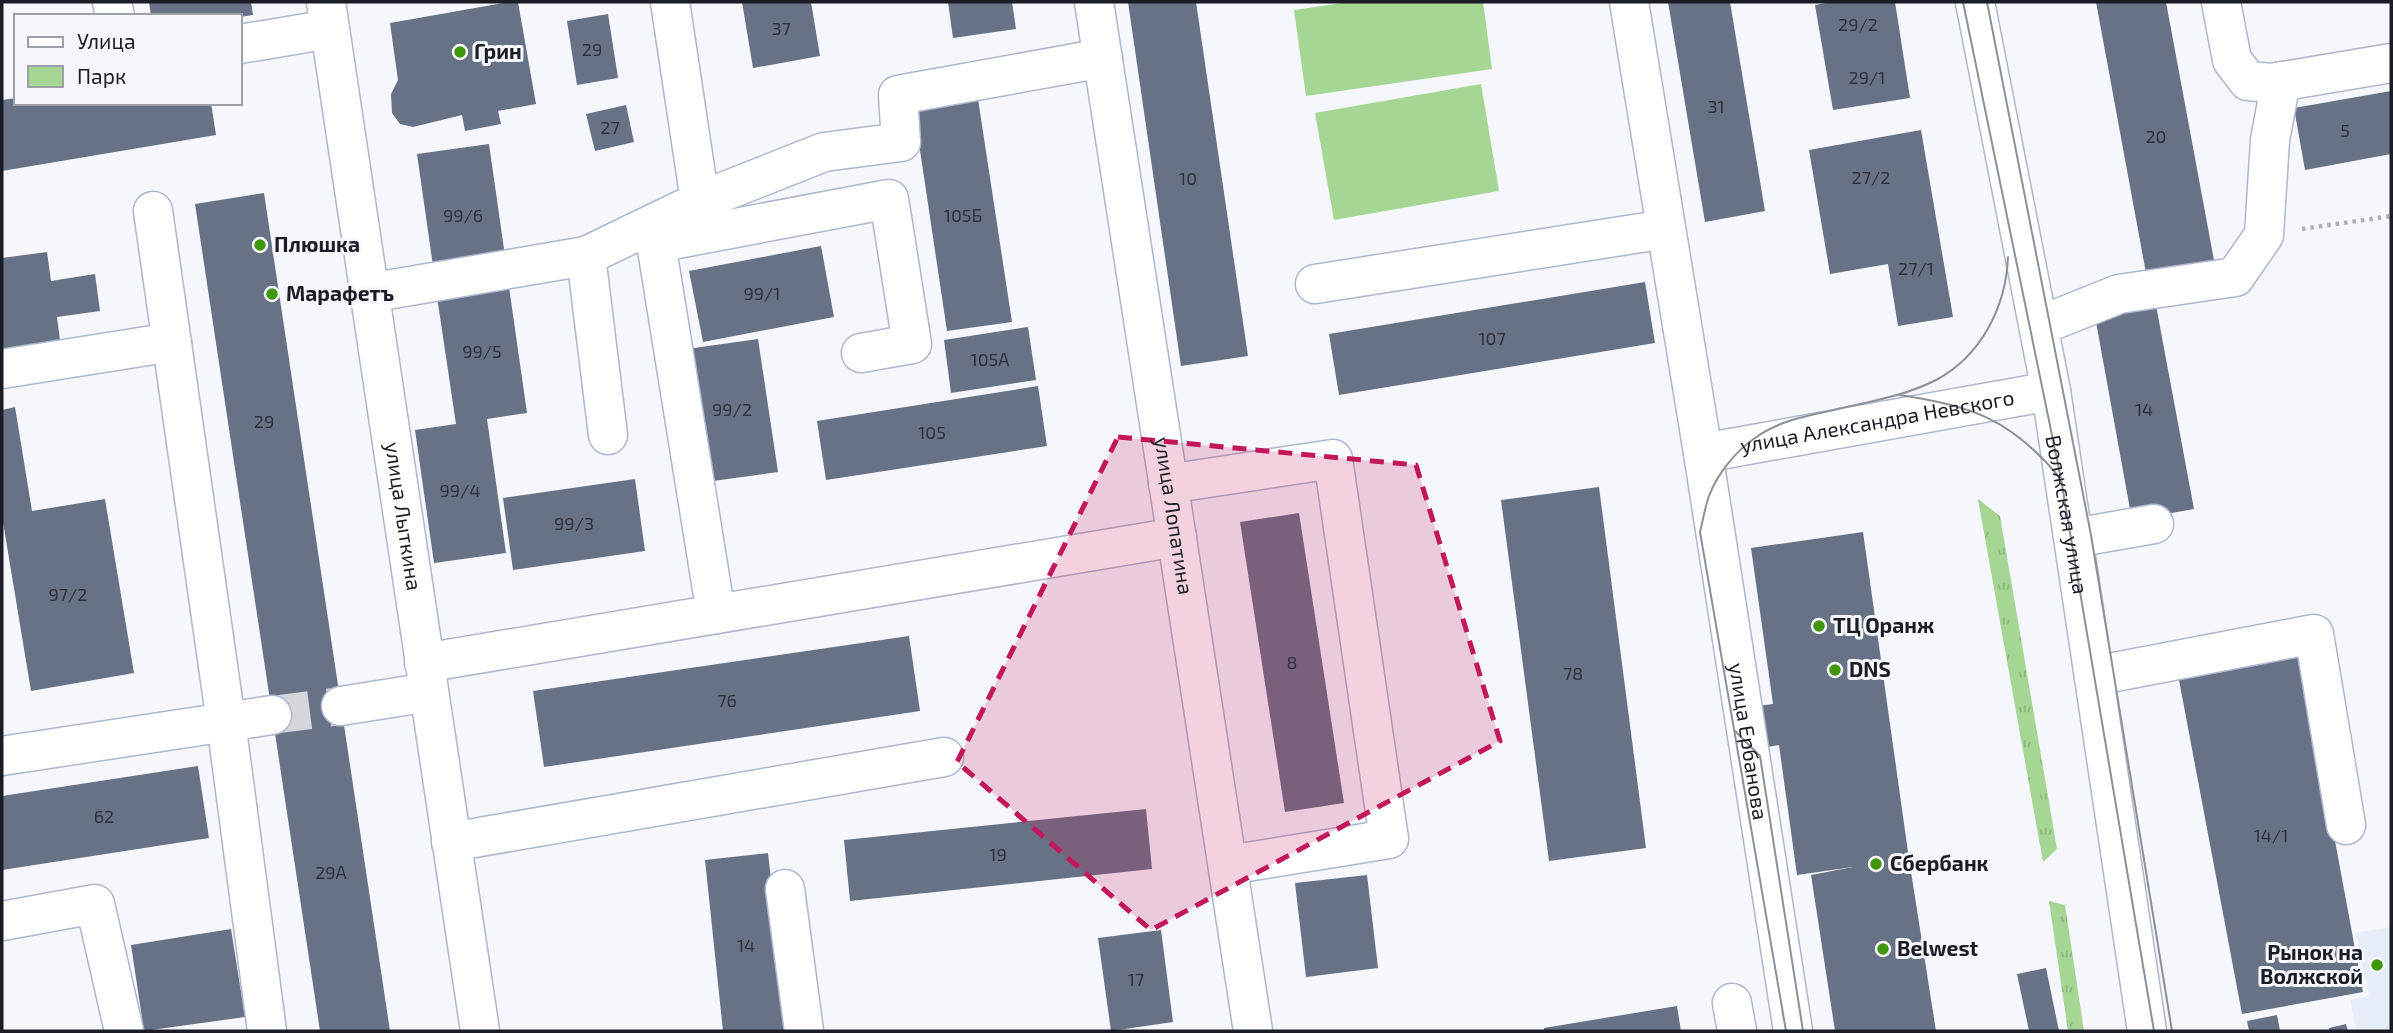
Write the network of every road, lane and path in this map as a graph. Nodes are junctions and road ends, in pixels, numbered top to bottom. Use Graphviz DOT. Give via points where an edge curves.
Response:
graph roads {
  1 [pos="670,2"];
  2 [pos="1094,2"];
  3 [pos="1629,2"];
  4 [pos="1975,2"];
  5 [pos="2221,2"];
  6 [pos="328,15"];
  7 [pos="242,43"];
  8 [pos="1103,58"];
  9 [pos="2391,63"];
  10 [pos="2281,81"];
  11 [pos="701,201"];
  12 [pos="153,211"];
  13 [pos="2391,216"];
  14 [pos="1666,229"];
  15 [pos="2264,235"];
  16 [pos="586,256"];
  17 [pos="1315,284"];
  18 [pos="369,293"];
  19 [pos="2039,326"];
  20 [pos="172,342"];
  21 [pos="861,353"];
  22 [pos="2,369"];
  23 [pos="2051,391"];
  24 [pos="608,435"];
  25 [pos="1703,453"];
  26 [pos="1168,484"];
  27 [pos="2154,524"];
  28 [pos="1177,537"];
  29 [pos="2074,538"];
  30 [pos="716,614"];
  31 [pos="2094,676"];
  32 [pos="427,678"];
  33 [pos="341,706"];
  34 [pos="272,715"];
  35 [pos="226,722"];
  36 [pos="2,756"];
  37 [pos="944,757"];
  38 [pos="2346,825"];
  39 [pos="452,842"];
  40 [pos="1228,865"];
  41 [pos="785,889"];
  42 [pos="2,921"];
  43 [pos="124,1031"];
  44 [pos="267,1031"];
  45 [pos="480,1031"];
  46 [pos="804,1031"];
  47 [pos="1253,1031"];
  48 [pos="1793,1031"];
  49 [pos="2147,1031"];
  1 -- 11 [label="street"];
  2 -- 8 [label="street, улица Лопатина"];
  3 -- 14 [label="street, улица Ербанова"];
  4 -- 19 [label="street, Волжская улица"];
  5 -- 10 [label="street" via="2232,60 2248,81"];
  6 -- 7 [label="street"];
  6 -- 18 [label="street, улица Лыткина"];
  8 -- 11 [label="street" via="898,95 901,142 824,152"];
  8 -- 26 [label="street, улица Лопатина"];
  9 -- 10 [label="street"];
  10 -- 15 [label="street" via="2270,140"];
  11 -- 16 [label="street"];
  12 -- 20 [label="street"];
  13 -- 15 [label="path"];
  14 -- 17 [label="street"];
  14 -- 25 [label="street, улица Ербанова"];
  15 -- 19 [label="street" via="2235,277 2119,294"];
  16 -- 18 [label="street"];
  16 -- 24 [label="street"];
  18 -- 32 [label="street, улица Лыткина"];
  19 -- 23 [label="street, Волжская улица"];
  20 -- 22 [label="street"];
  20 -- 35 [label="street"];
  21 -- 30 [label="street" via="912,344 889,199 656,243"];
  23 -- 25 [label="street, улица Александра Невского"];
  23 -- 29 [label="street, Волжская улица"];
  25 -- 48 [label="street, улица Ербанова"];
  26 -- 28 [label="street, улица Лопатина"];
  26 -- 40 [label="street" via="1333,459 1389,839"];
  27 -- 29 [label="street"];
  28 -- 30 [label="street"];
  28 -- 40 [label="street, улица Лопатина"];
  29 -- 31 [label="street, Волжская улица"];
  30 -- 32 [label="street"];
  31 -- 38 [label="street" via="2314,634"];
  31 -- 49 [label="street, Волжская улица"];
  32 -- 33 [label="street"];
  32 -- 39 [label="street, улица Лыткина"];
  34 -- 35 [label="street"];
  35 -- 36 [label="street"];
  35 -- 44 [label="street"];
  37 -- 39 [label="street"];
  39 -- 45 [label="street, улица Лыткина"];
  40 -- 47 [label="street, улица Лопатина"];
  41 -- 46 [label="street"];
  42 -- 43 [label="street" via="95,904"];
}
